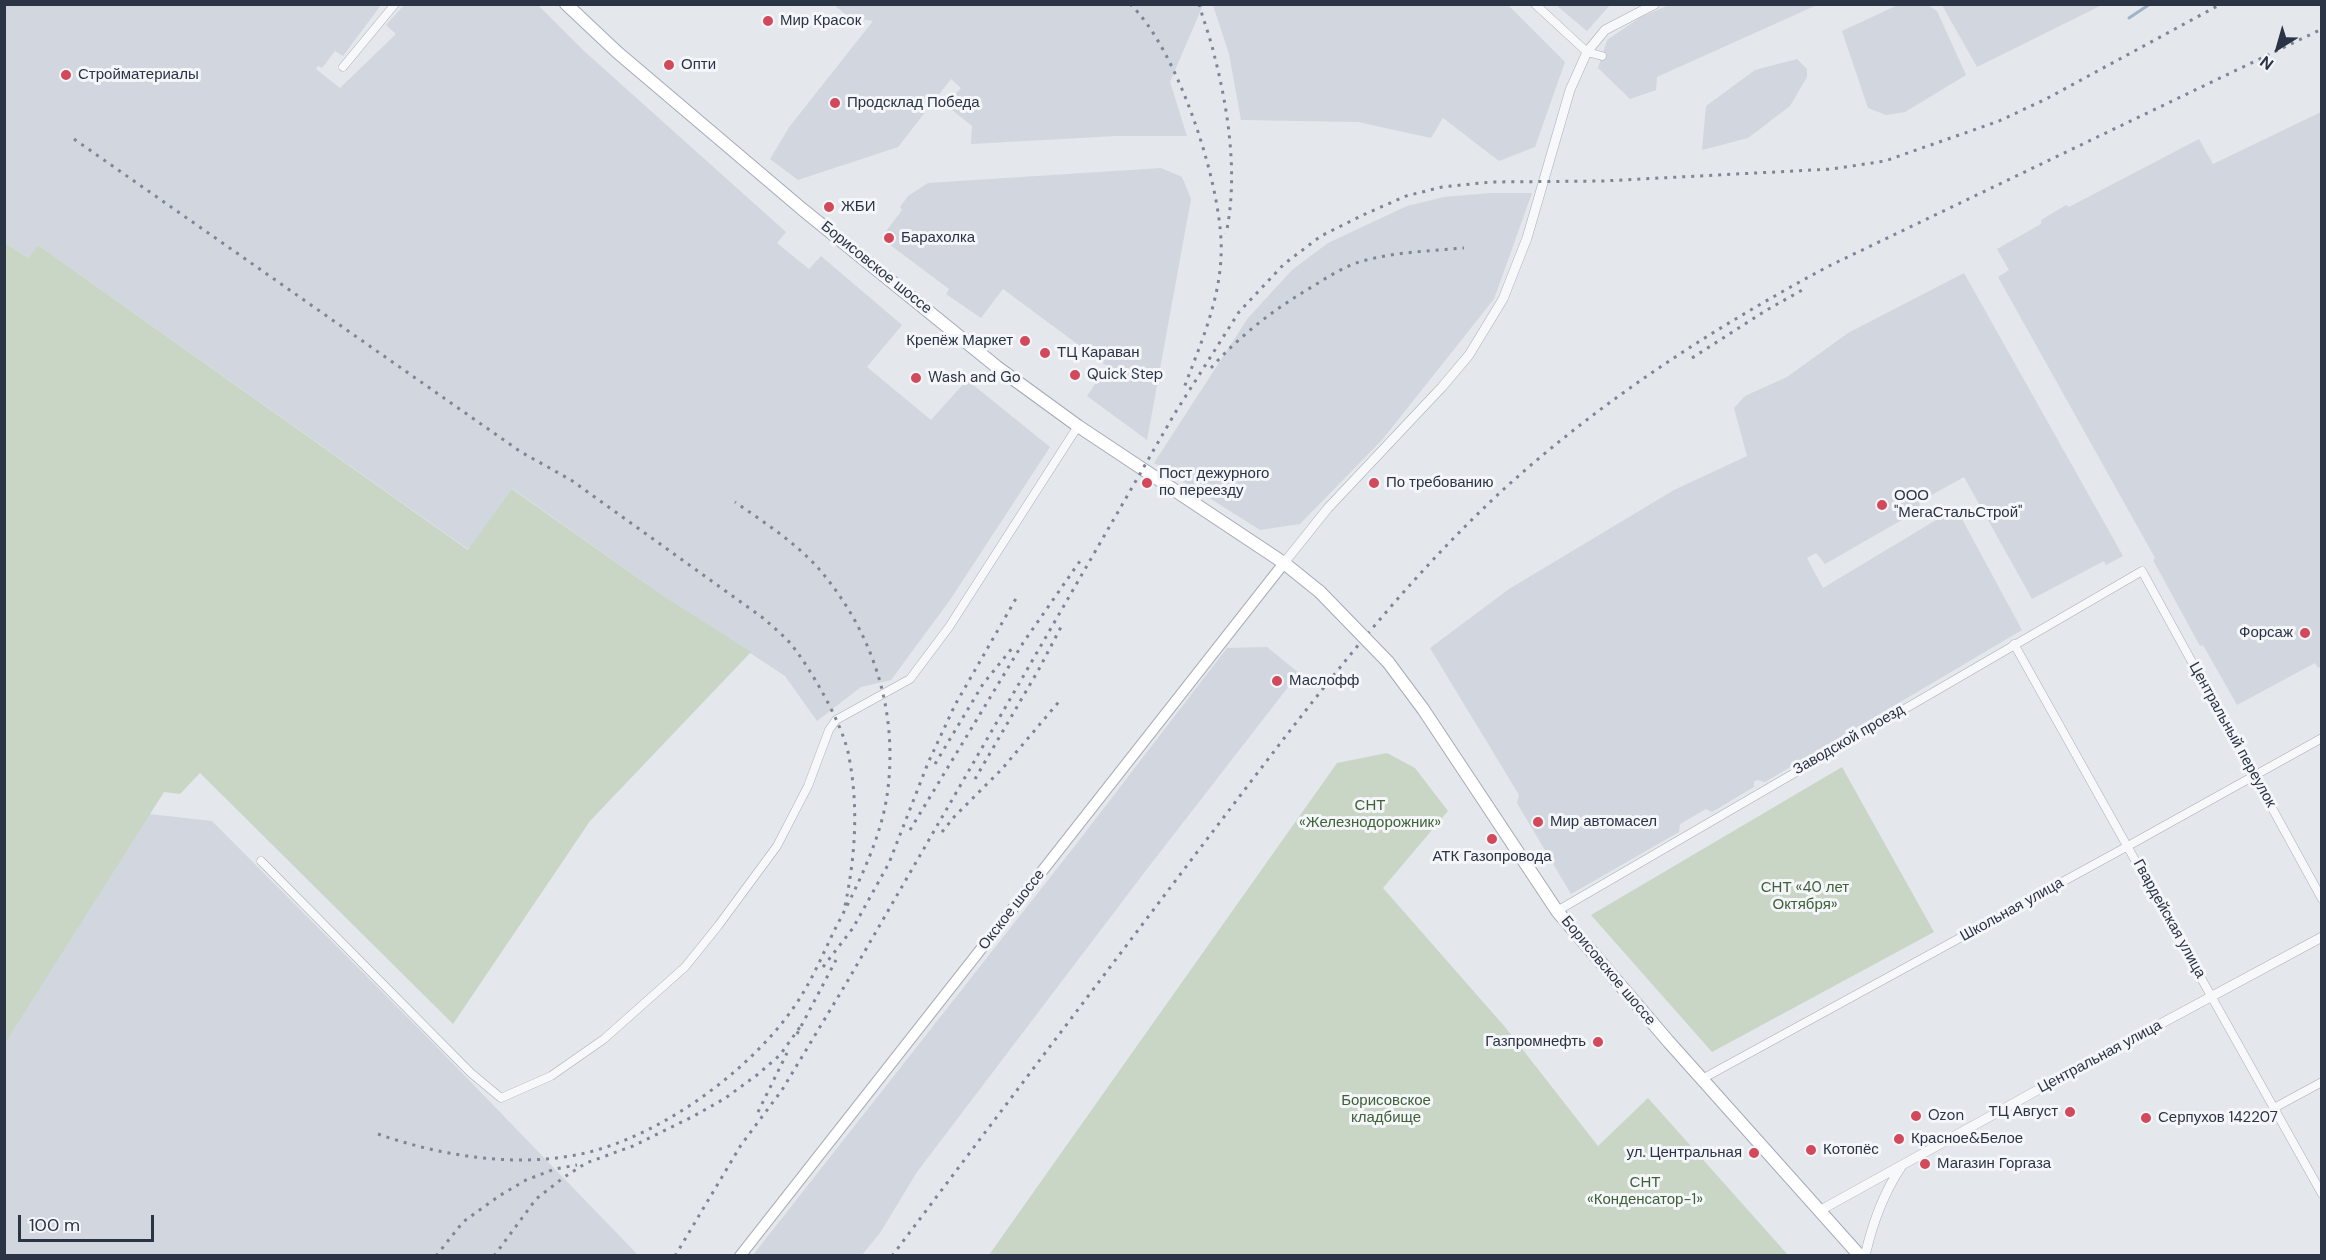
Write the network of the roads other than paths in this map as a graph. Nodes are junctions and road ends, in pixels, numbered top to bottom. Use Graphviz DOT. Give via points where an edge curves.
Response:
graph roads {
  1 [pos="394,4"];
  2 [pos="566,4"];
  3 [pos="1534,4"];
  4 [pos="1655,4"];
  5 [pos="1587,52"];
  6 [pos="1602,56"];
  7 [pos="343,67"];
  8 [pos="1078,426"];
  9 [pos="1284,563"];
  10 [pos="2142,571"];
  11 [pos="2014,644"];
  12 [pos="2322,738"];
  13 [pos="2254,776"];
  14 [pos="2128,846"];
  15 [pos="261,861"];
  16 [pos="2322,899"];
  17 [pos="1557,911"];
  18 [pos="2322,937"];
  19 [pos="2213,997"];
  20 [pos="1702,1079"];
  21 [pos="2322,1082"];
  22 [pos="2274,1108"];
  23 [pos="1902,1165"];
  24 [pos="2322,1194"];
  25 [pos="1819,1211"];
  26 [pos="740,1256"];
  27 [pos="1860,1256"];
  28 [pos="1865,1256"];
  1 -- 7 [label="street"];
  2 -- 8 [label="main road, Борисовское шоссе" via="802,209"];
  3 -- 5 [label="street"];
  4 -- 5 [label="street" via="1605,30"];
  5 -- 6 [label="street"];
  5 -- 9 [label="street" via="1570,90 1527,238 1503,299 1488,325 1442,387 1349,484"];
  8 -- 9 [label="main road, Борисовское шоссе"];
  8 -- 15 [label="street" via="949,627 910,679 836,720 777,846 718,927 685,967 604,1039 551,1076 501,1098"];
  9 -- 17 [label="main road, Борисовское шоссе, bridge" via="1320,592 1388,662 1424,709"];
  9 -- 26 [label="main road, Окское шоссе"];
  10 -- 11 [label="street, Заводской проезд"];
  10 -- 13 [label="street, Центральный переулок"];
  11 -- 14 [label="street, Гвардейская улица"];
  11 -- 17 [label="street, Заводской проезд"];
  12 -- 13 [label="street, Школьная улица"];
  13 -- 14 [label="street, Школьная улица"];
  13 -- 16 [label="street, Центральный переулок"];
  14 -- 19 [label="street, Гвардейская улица"];
  14 -- 20 [label="street, Школьная улица"];
  17 -- 20 [label="main road, Борисовское шоссе"];
  18 -- 19 [label="street, Центральная улица"];
  19 -- 22 [label="street, Гвардейская улица"];
  19 -- 23 [label="street, Центральная улица"];
  20 -- 25 [label="main road, Борисовское шоссе"];
  21 -- 22 [label="street"];
  22 -- 24 [label="street, Гвардейская улица"];
  23 -- 25 [label="street, Центральная улица"];
  23 -- 28 [label="street" via="1871,1231"];
  25 -- 27 [label="main road, Борисовское шоссе"];
}
